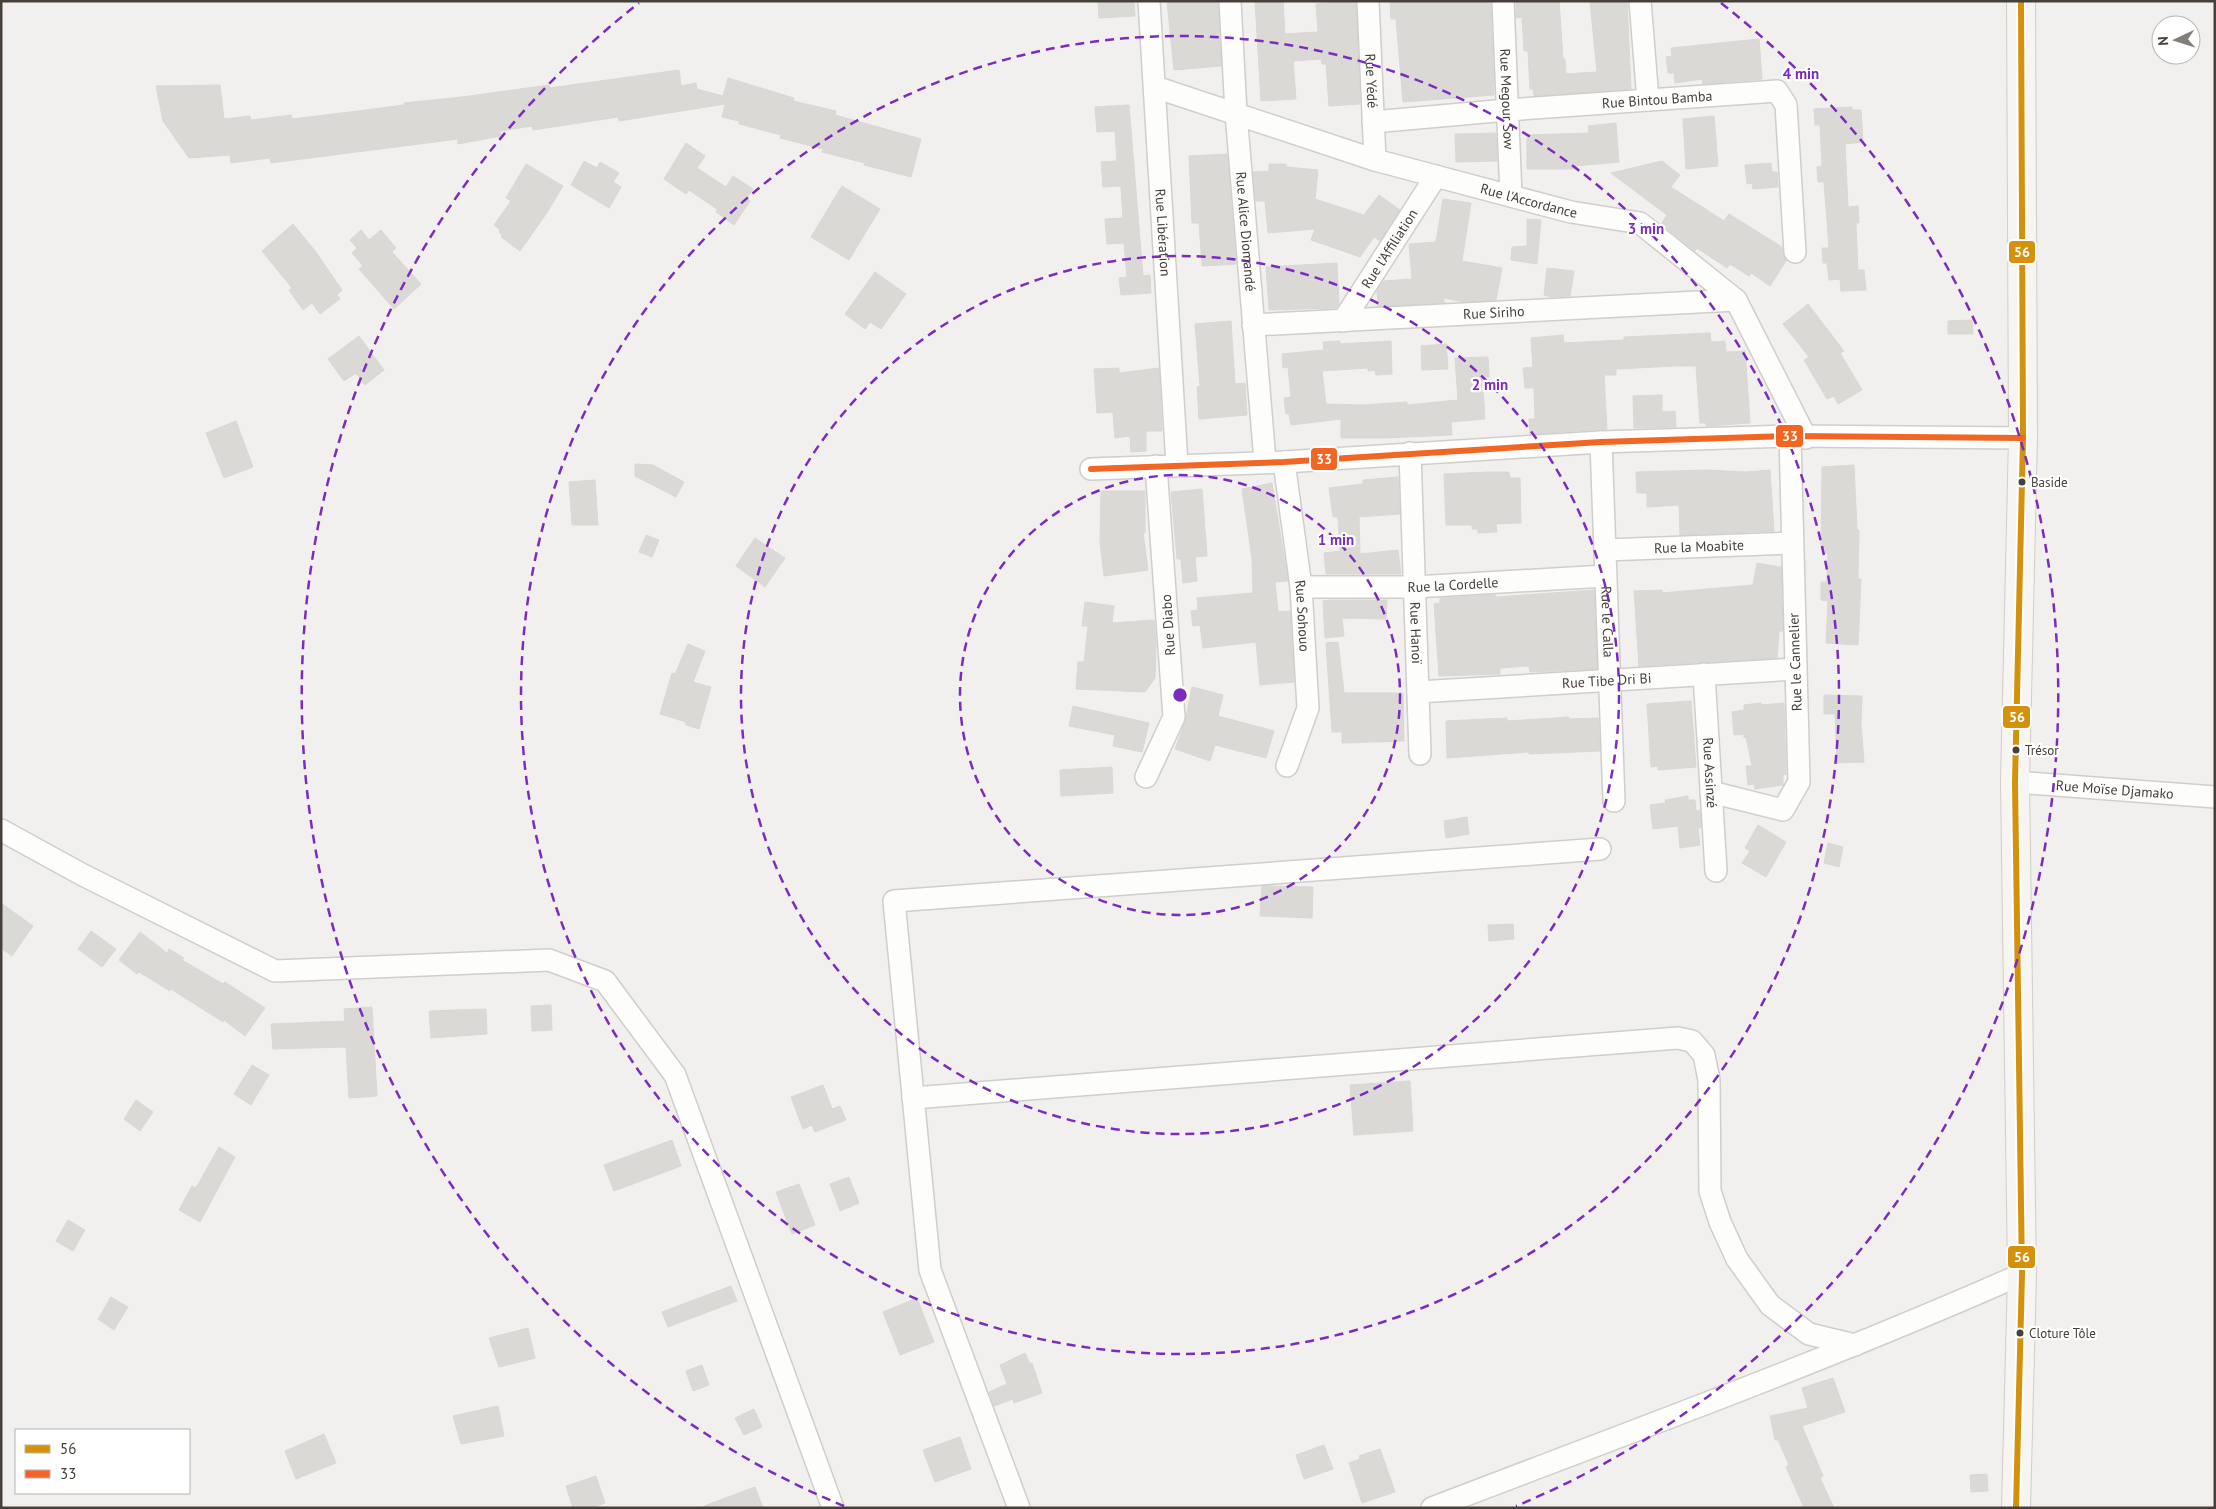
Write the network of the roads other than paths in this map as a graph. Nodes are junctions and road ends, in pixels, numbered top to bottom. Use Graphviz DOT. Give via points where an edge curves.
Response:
graph roads {
  1 [pos="1149,1"];
  2 [pos="1230,1"];
  3 [pos="1368,1"];
  4 [pos="1503,1"];
  5 [pos="1640,1"];
  6 [pos="2021,1"];
  7 [pos="1155,87"];
  8 [pos="1648,100"];
  9 [pos="1507,110"];
  10 [pos="1236,113"];
  11 [pos="1373,122"];
  12 [pos="1375,160"];
  13 [pos="1436,176"];
  14 [pos="1510,196"];
  15 [pos="1795,252"];
  16 [pos="1736,300"];
  17 [pos="1343,321"];
  18 [pos="1253,325"];
  19 [pos="1798,437"];
  20 [pos="2023,438"];
  21 [pos="1601,442"];
  22 [pos="1410,453"];
  23 [pos="1274,461"];
  24 [pos="1167,465"];
  25 [pos="1091,469"];
  26 [pos="1792,543"];
  27 [pos="1605,550"];
  28 [pos="1605,576"];
  29 [pos="1415,586"];
  30 [pos="1301,588"];
  31 [pos="1795,669"];
  32 [pos="1704,674"];
  33 [pos="1608,680"];
  34 [pos="1418,692"];
  35 [pos="1420,754"];
  36 [pos="1287,766"];
  37 [pos="1146,777"];
  38 [pos="2015,782"];
  39 [pos="1711,792"];
  40 [pos="2215,797"];
  41 [pos="1614,801"];
  42 [pos="1,830"];
  43 [pos="1600,849"];
  44 [pos="1716,871"];
  45 [pos="913,1098"];
  46 [pos="2022,1274"];
  47 [pos="1855,1345"];
  48 [pos="833,1508"];
  49 [pos="1019,1508"];
  50 [pos="1432,1508"];
  51 [pos="2016,1508"];
  1 -- 7 [label="street, Rue Libération"];
  2 -- 10 [label="street, Rue Alice Diomandé"];
  3 -- 11 [label="street, Rue Yédé"];
  4 -- 9 [label="street, Rue Megour Sow"];
  5 -- 8 [label="street"];
  6 -- 20 [label="street"];
  7 -- 10 [label="street, Rue l'Accordance"];
  7 -- 24 [label="street, Rue Libération"];
  8 -- 9 [label="street, Rue Bintou Bamba"];
  8 -- 15 [label="street, Rue Bintou Bamba" via="1777,91 1786,105"];
  9 -- 11 [label="street, Rue Bintou Bamba"];
  9 -- 14 [label="street, Rue Megour Sow"];
  10 -- 12 [label="street, Rue l'Accordance"];
  10 -- 18 [label="street, Rue Alice Diomandé"];
  11 -- 12 [label="street, Rue Yédé"];
  12 -- 13 [label="street, Rue l'Accordance"];
  13 -- 14 [label="street, Rue l'Accordance"];
  13 -- 17 [label="street, Rue l'Affiliation"];
  14 -- 16 [label="street, Rue l'Accordance" via="1571,212 1640,223"];
  16 -- 17 [label="street, Rue Siriho"];
  16 -- 19 [label="street, Rue l'Accordance"];
  17 -- 18 [label="street, Rue Siriho"];
  18 -- 23 [label="street, Rue Alice Diomandé"];
  19 -- 20 [label="street"];
  19 -- 21 [label="street"];
  19 -- 26 [label="street, Rue le Cannelier"];
  20 -- 38 [label="street"];
  21 -- 22 [label="street"];
  21 -- 27 [label="street, Rue le Calla"];
  22 -- 23 [label="street"];
  22 -- 29 [label="street, Rue Hanoï"];
  23 -- 24 [label="street"];
  23 -- 30 [label="street, Rue Sohouo"];
  24 -- 25 [label="street"];
  24 -- 37 [label="street, Rue Diabo" via="1174,717"];
  26 -- 27 [label="street, Rue la Moabite"];
  26 -- 31 [label="street, Rue le Cannelier"];
  27 -- 28 [label="street, Rue le Calla"];
  28 -- 29 [label="street, Rue la Cordelle"];
  28 -- 33 [label="street, Rue le Calla"];
  29 -- 30 [label="street, Rue la Cordelle"];
  29 -- 34 [label="street, Rue Hanoï"];
  30 -- 36 [label="street, Rue Sohouo" via="1308,708"];
  31 -- 32 [label="street, Rue Tibe Dri Bi"];
  31 -- 39 [label="street, Rue le Cannelier" via="1798,782 1784,810"];
  32 -- 33 [label="street, Rue Tibe Dri Bi"];
  32 -- 39 [label="street, Rue Assinzé"];
  33 -- 34 [label="street, Rue Tibe Dri Bi"];
  33 -- 41 [label="street, Rue le Calla"];
  34 -- 35 [label="street, Rue Hanoï"];
  38 -- 40 [label="street, Rue Moïse Djamako"];
  38 -- 46 [label="street"];
  39 -- 44 [label="street, Rue Assinzé"];
  42 -- 48 [label="street" via="275,971 549,960 605,981 675,1076"];
  43 -- 45 [label="street" via="894,901"];
  45 -- 47 [label="street" via="1678,1038 1692,1041 1704,1055 1709,1080 1710,1191 1737,1259 1770,1305 1809,1334"];
  45 -- 49 [label="street" via="930,1270"];
  46 -- 47 [label="street"];
  46 -- 51 [label="street"];
  47 -- 50 [label="street"];
}
